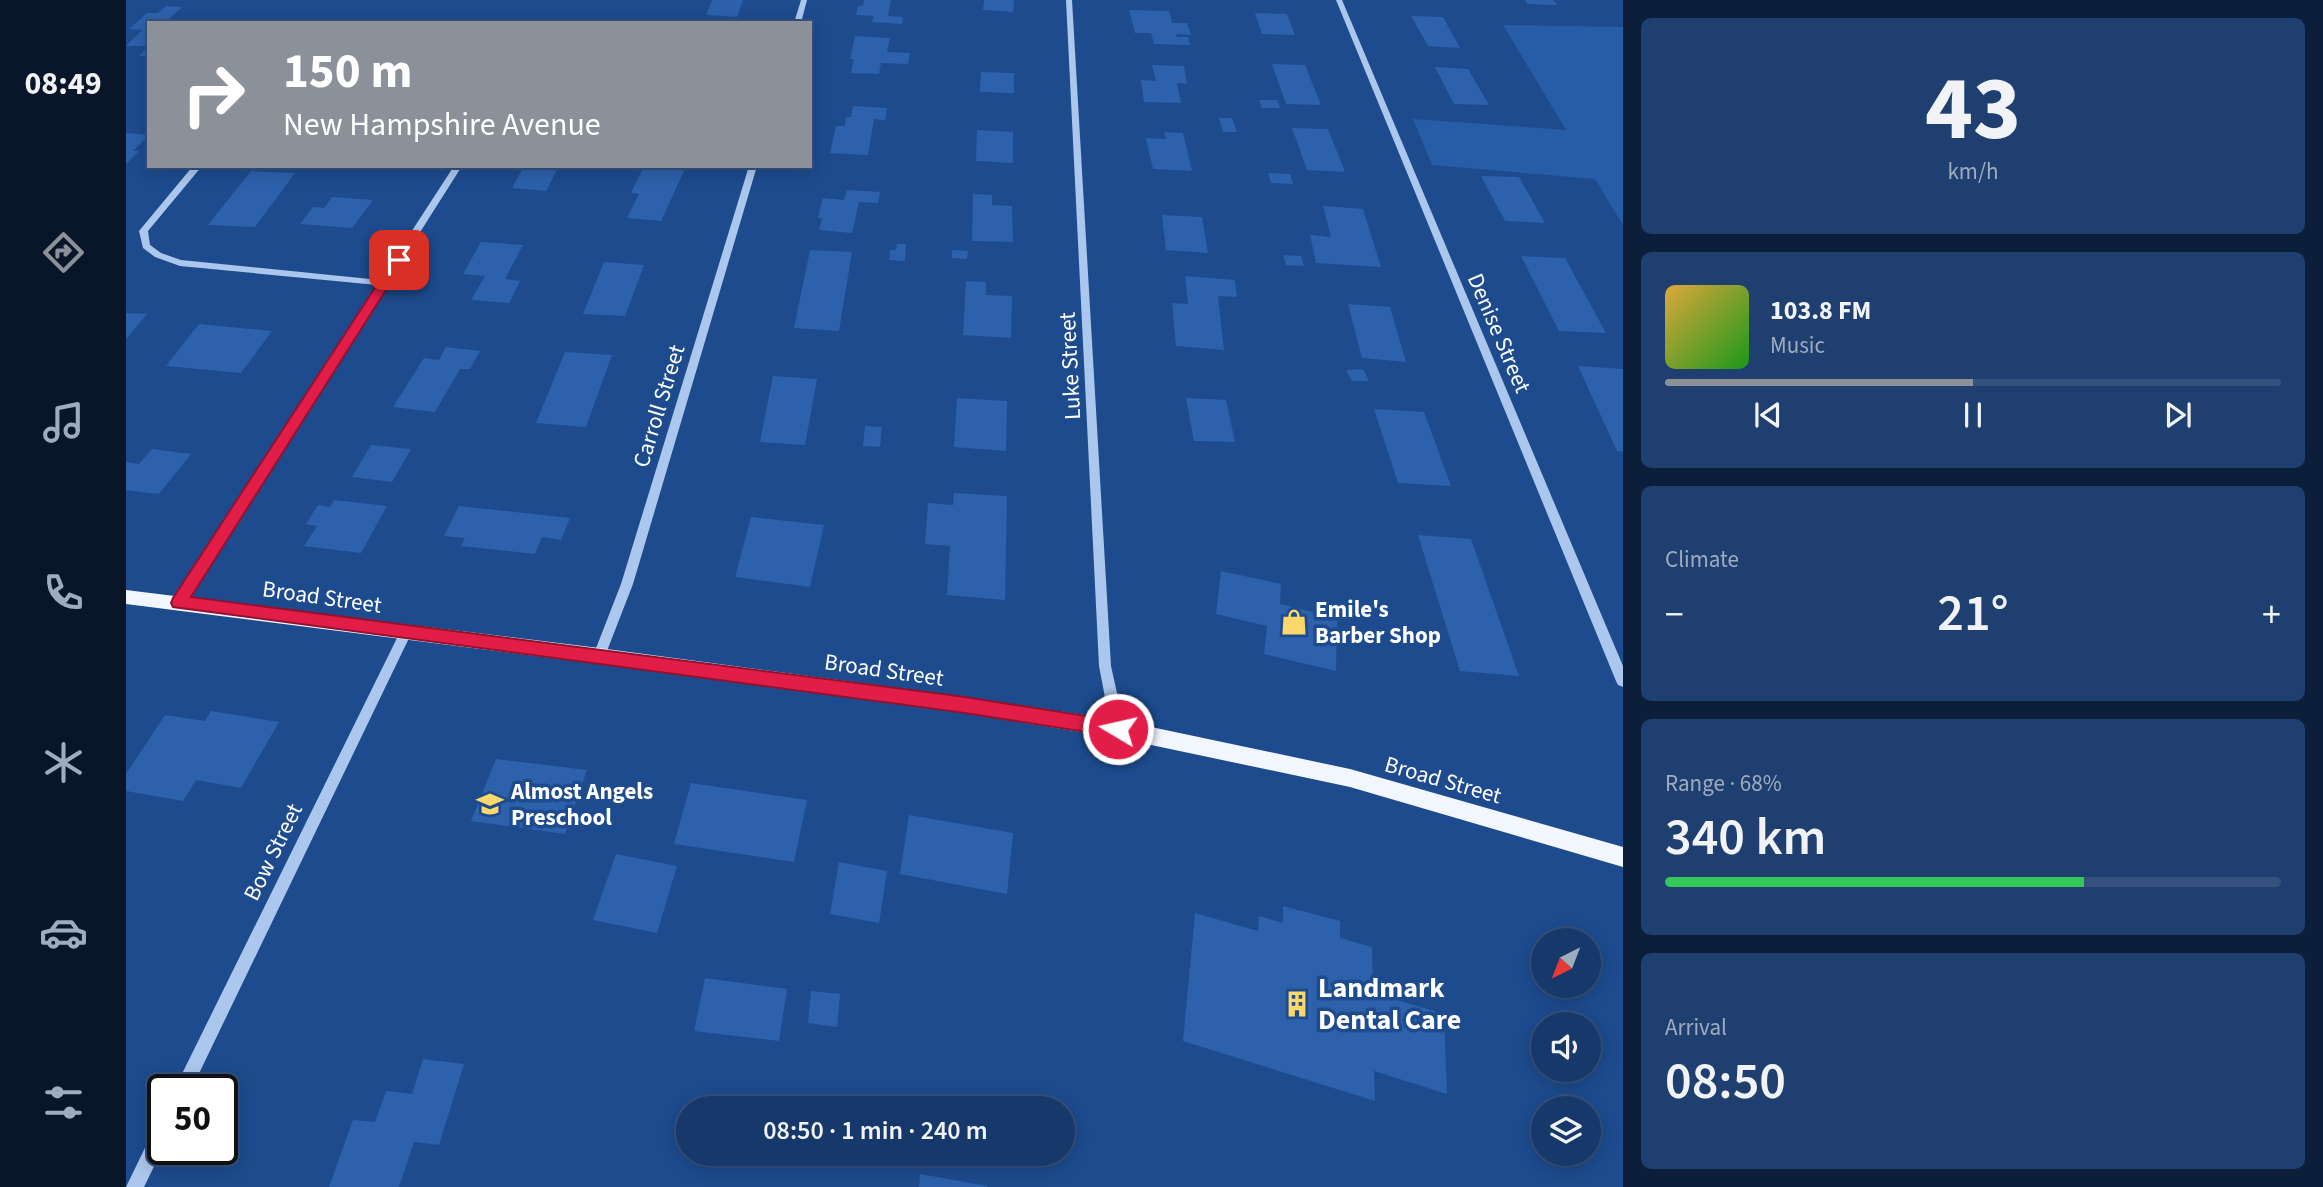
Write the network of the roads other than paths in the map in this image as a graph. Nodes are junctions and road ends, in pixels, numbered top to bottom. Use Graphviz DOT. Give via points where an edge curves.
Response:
graph roads {
  1 [pos="804,0"];
  2 [pos="1069,0"];
  3 [pos="1339,0"];
  4 [pos="798,21"];
  5 [pos="196,168"];
  6 [pos="457,168"];
  7 [pos="752,168"];
  8 [pos="384,283"];
  9 [pos="126,597"];
  10 [pos="179,603"];
  11 [pos="405,634"];
  12 [pos="599,656"];
  13 [pos="1623,681"];
  14 [pos="1118,729"];
  15 [pos="1623,857"];
  16 [pos="190,1074"];
  17 [pos="147,1162"];
  18 [pos="135,1187"];
  1 -- 4 [label="street"];
  2 -- 14 [label="street, Luke Street" via="1105,666"];
  3 -- 13 [label="street, Denise Street"];
  5 -- 8 [label="street" via="144,231 146,246 158,255 180,263"];
  6 -- 8 [label="street"];
  7 -- 12 [label="street, Carroll Street" via="627,584"];
  8 -- 10 [label="street"];
  9 -- 10 [label="main road, Broad Street"];
  10 -- 11 [label="main road, Broad Street"];
  11 -- 12 [label="main road, Broad Street"];
  11 -- 16 [label="street, Bow Street"];
  12 -- 14 [label="main road, Broad Street"];
  14 -- 15 [label="main road, Broad Street" via="1350,778"];
  17 -- 18 [label="street"];
}
